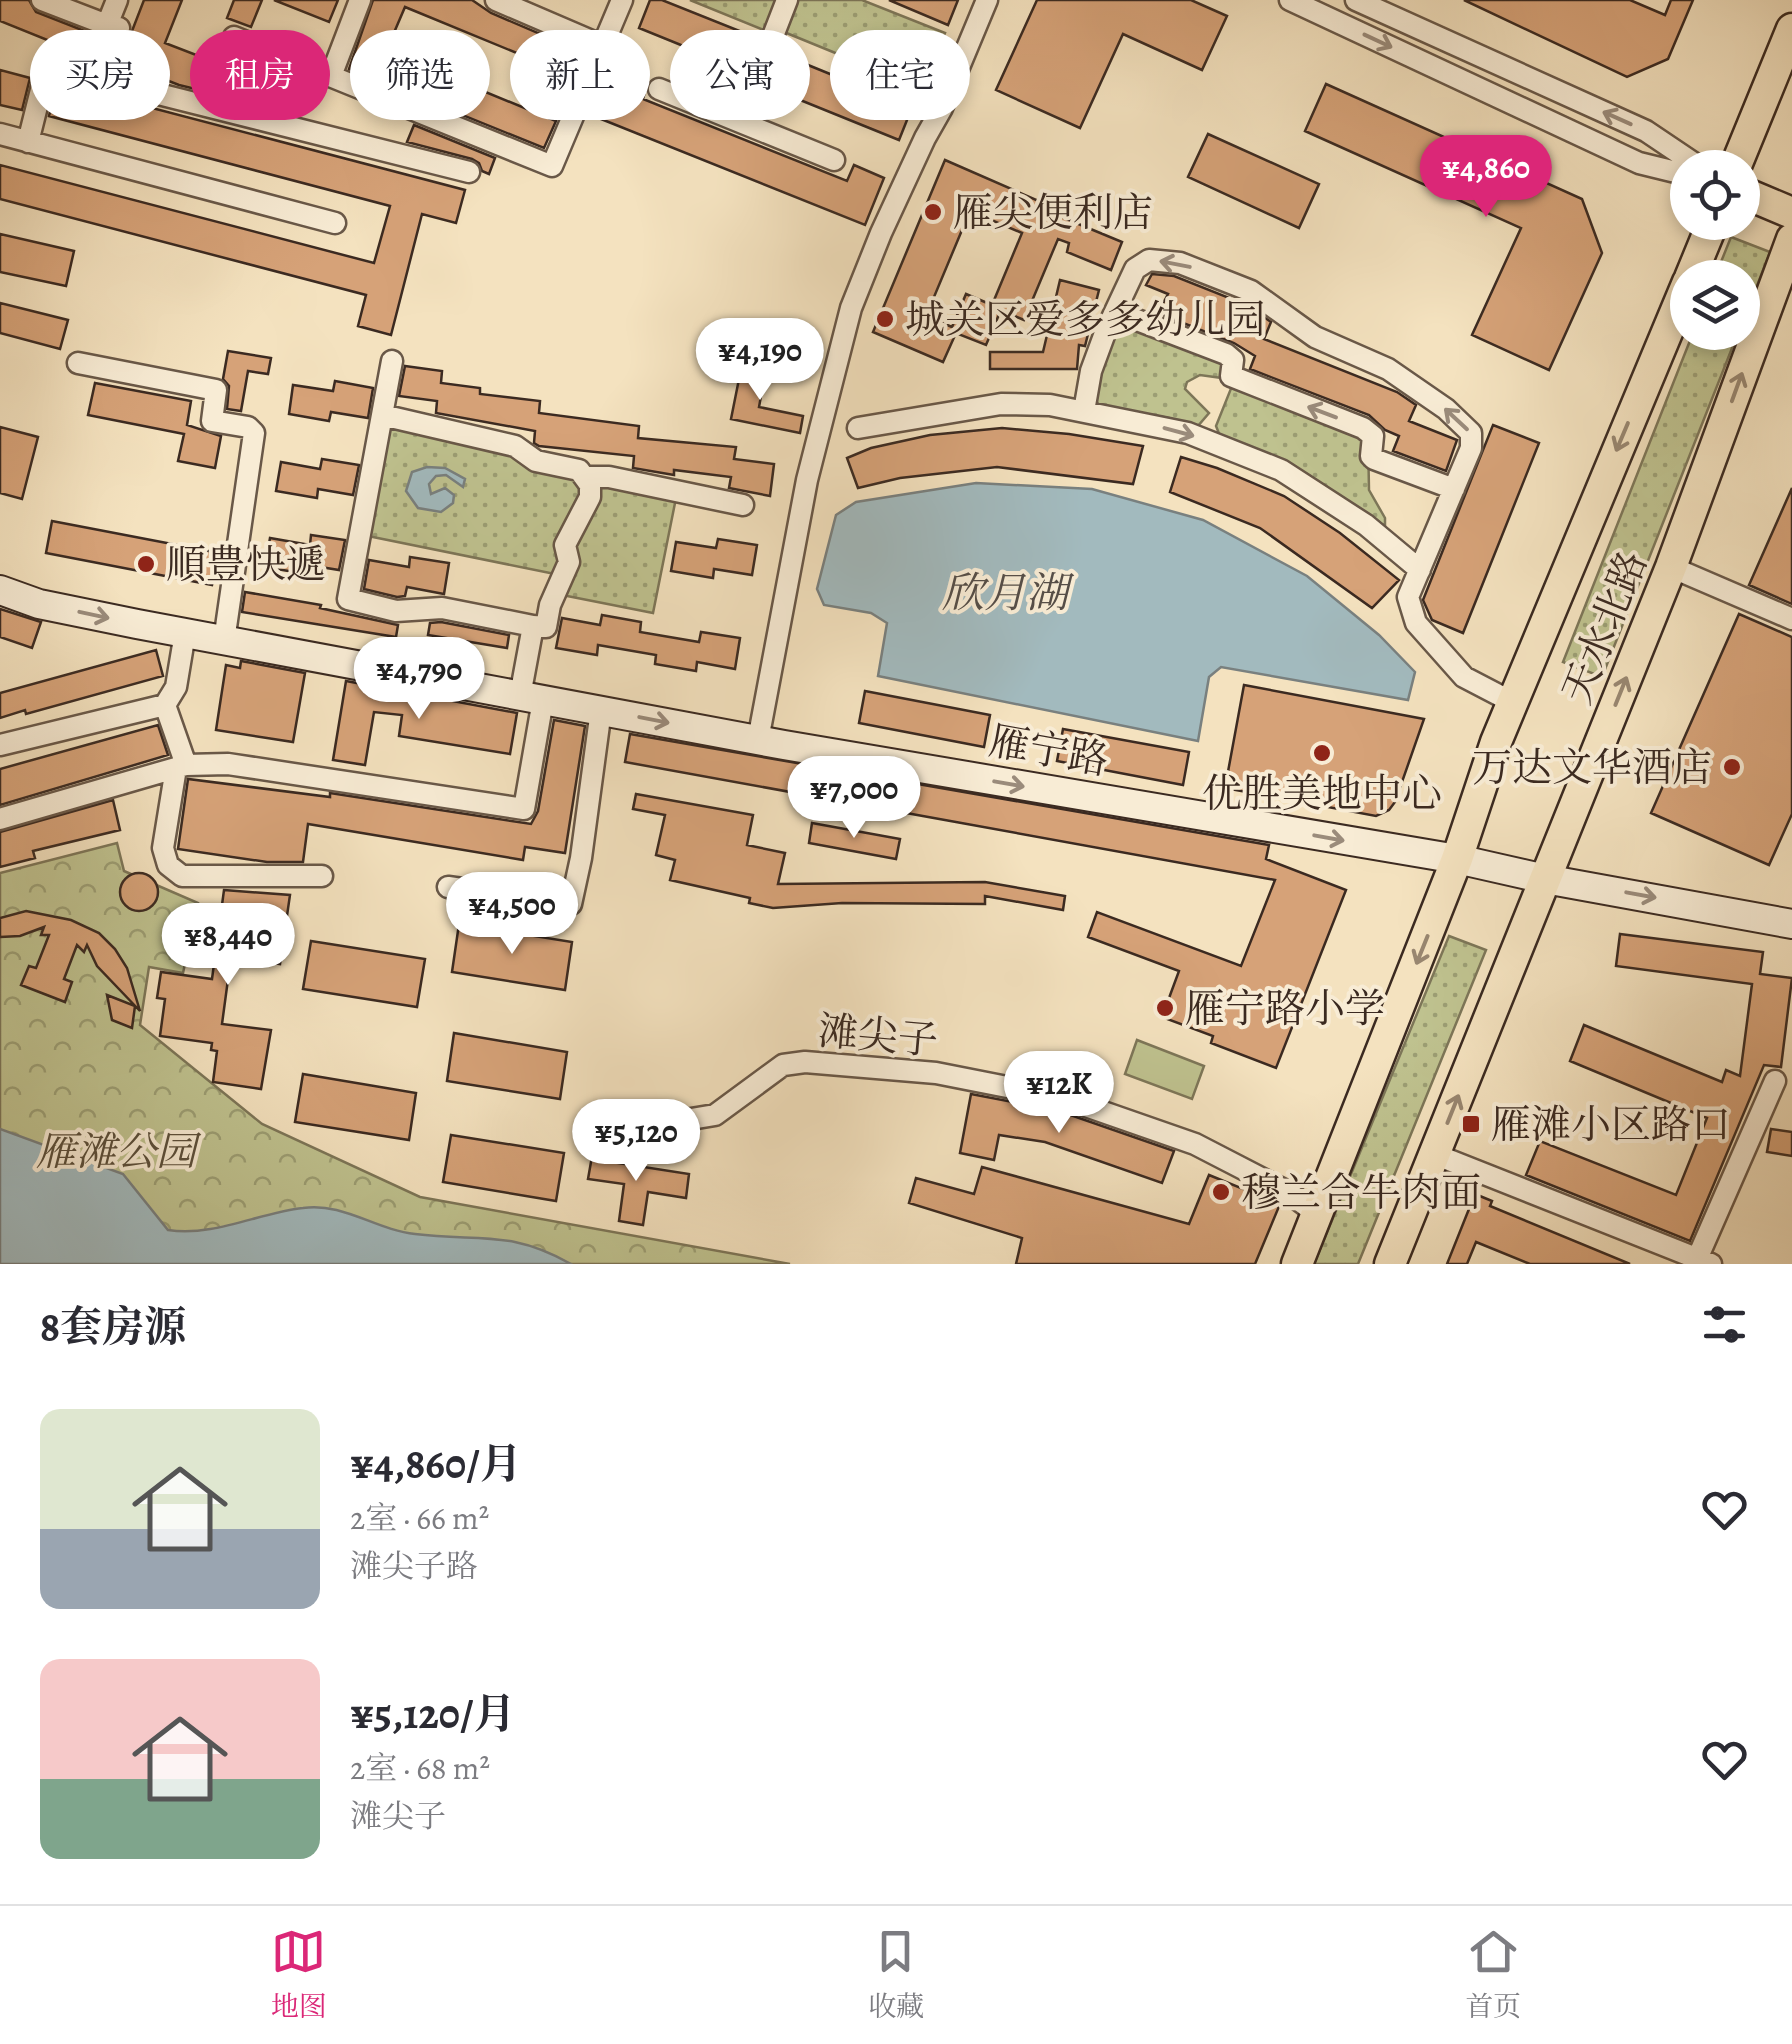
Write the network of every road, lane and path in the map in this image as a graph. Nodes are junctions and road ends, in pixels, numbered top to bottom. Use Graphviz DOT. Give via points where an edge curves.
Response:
graph roads {
  1 [pos="42,0"];
  2 [pos="116,0"];
  3 [pos="360,0"];
  4 [pos="496,0"];
  5 [pos="622,0"];
  6 [pos="787,0"];
  7 [pos="987,0"];
  8 [pos="1290,0"];
  9 [pos="1356,0"];
  10 [pos="106,25"];
  11 [pos="1792,28"];
  12 [pos="118,30"];
  13 [pos="566,30"];
  14 [pos="610,30"];
  15 [pos="331,76"];
  16 [pos="659,88"];
  17 [pos="170,97"];
  18 [pos="34,120"];
  19 [pos="572,120"];
  20 [pos="740,121"];
  21 [pos="0,134"];
  22 [pos="28,142"];
  23 [pos="1674,150"];
  24 [pos="1742,150"];
  25 [pos="834,160"];
  26 [pos="1670,171"];
  27 [pos="468,172"];
  28 [pos="1760,200"];
  29 [pos="1792,213"];
  30 [pos="335,223"];
  31 [pos="1788,260"];
  32 [pos="1116,312"];
  33 [pos="1670,323"];
  34 [pos="392,361"];
  35 [pos="78,363"];
  36 [pos="1084,411"];
  37 [pos="382,415"];
  38 [pos="858,428"];
  39 [pos="584,477"];
  40 [pos="1454,489"];
  41 [pos="742,505"];
  42 [pos="1671,567"];
  43 [pos="1420,570"];
  44 [pos="0,590"];
  45 [pos="1792,619"];
  46 [pos="533,626"];
  47 [pos="185,633"];
  48 [pos="224,641"];
  49 [pos="532,698"];
  50 [pos="1512,702"];
  51 [pos="165,705"];
  52 [pos="601,710"];
  53 [pos="758,740"];
  54 [pos="0,745"];
  55 [pos="181,767"];
  56 [pos="0,819"];
  57 [pos="1457,859"];
  58 [pos="322,876"];
  59 [pos="1545,879"];
  60 [pos="448,887"];
  61 [pos="1792,924"];
  62 [pos="1775,1082"];
  63 [pos="602,1134"];
  64 [pos="1434,1154"];
  65 [pos="1317,1214"];
  66 [pos="1704,1261"];
  67 [pos="1297,1264"];
  68 [pos="1390,1264"];
  1 -- 10 [label="street"];
  2 -- 10 [label="street"];
  3 -- 15 [label="street"];
  4 -- 13 [label="street"];
  5 -- 14 [label="street"];
  6 -- 20 [label="street"];
  7 -- 53 [label="street" via="851,308 807,480"];
  8 -- 26 [label="street, one-way" via="1639,163"];
  23 -- 9 [label="street, one-way" via="1646,131"];
  10 -- 12 [label="street"];
  11 -- 24 [label="main road"];
  15 -- 19 [label="street" via="552,166"];
  16 -- 20 [label="street"];
  17 -- 27 [label="street"];
  18 -- 22 [label="street"];
  20 -- 25 [label="street"];
  21 -- 22 [label="street"];
  22 -- 30 [label="street"];
  28 -- 29 [label="main road"];
  42 -- 31 [label="main road, 天水北路, one-way"];
  32 -- 36 [label="street"];
  40 -- 32 [label="street, one-way" via="1374,459 1373,436 1363,428 1231,376 1233,360 1226,354"];
  40 -- 32 [label="street, one-way" via="1472,448 1471,433 1459,421 1388,369 1315,337 1251,291 1180,263 1148,260 1135,268"];
  33 -- 50 [label="main road, 天水北路, one-way"];
  34 -- 37 [label="street"];
  35 -- 48 [label="street" via="216,390 212,421 248,426 254,433"];
  36 -- 38 [label="street" via="1001,404"];
  36 -- 43 [label="street, one-way" via="1188,433 1278,468 1366,525"];
  37 -- 39 [label="street" via="515,446 536,461 579,470"];
  37 -- 46 [label="street" via="348,599"];
  39 -- 41 [label="street"];
  39 -- 46 [label="street" via="590,497 565,545 569,562 562,584 546,626"];
  40 -- 43 [label="street"];
  42 -- 45 [label="street"];
  59 -- 42 [label="main road, 天水北路, one-way"];
  43 -- 50 [label="street" via="1408,596 1416,622 1464,678"];
  44 -- 47 [label="main road, 雁宁路, one-way"];
  46 -- 49 [label="street"];
  47 -- 48 [label="main road, 雁宁路"];
  47 -- 51 [label="street" via="176,687"];
  48 -- 49 [label="main road, 雁宁路"];
  49 -- 52 [label="main road, 雁宁路"];
  49 -- 55 [label="street" via="524,809 228,764"];
  50 -- 57 [label="main road, 天水北路"];
  51 -- 54 [label="street"];
  51 -- 55 [label="street"];
  52 -- 53 [label="main road, 雁宁路, one-way"];
  52 -- 60 [label="street" via="571,904"];
  53 -- 57 [label="main road, 雁宁路, one-way"];
  55 -- 56 [label="street"];
  55 -- 58 [label="street" via="163,848 168,865 182,876"];
  57 -- 59 [label="main road, 雁宁路"];
  57 -- 65 [label="main road, 天水北路, one-way"];
  59 -- 61 [label="main road, 雁宁路, one-way"];
  64 -- 59 [label="main road, 天水北路, one-way"];
  62 -- 66 [label="street"];
  63 -- 65 [label="street, 滩尖子" via="715,1115 782,1065 936,1074 1063,1098 1195,1144"];
  64 -- 66 [label="street"];
  64 -- 68 [label="main road, 天水北路"];
  65 -- 67 [label="main road, 天水北路"];
}
